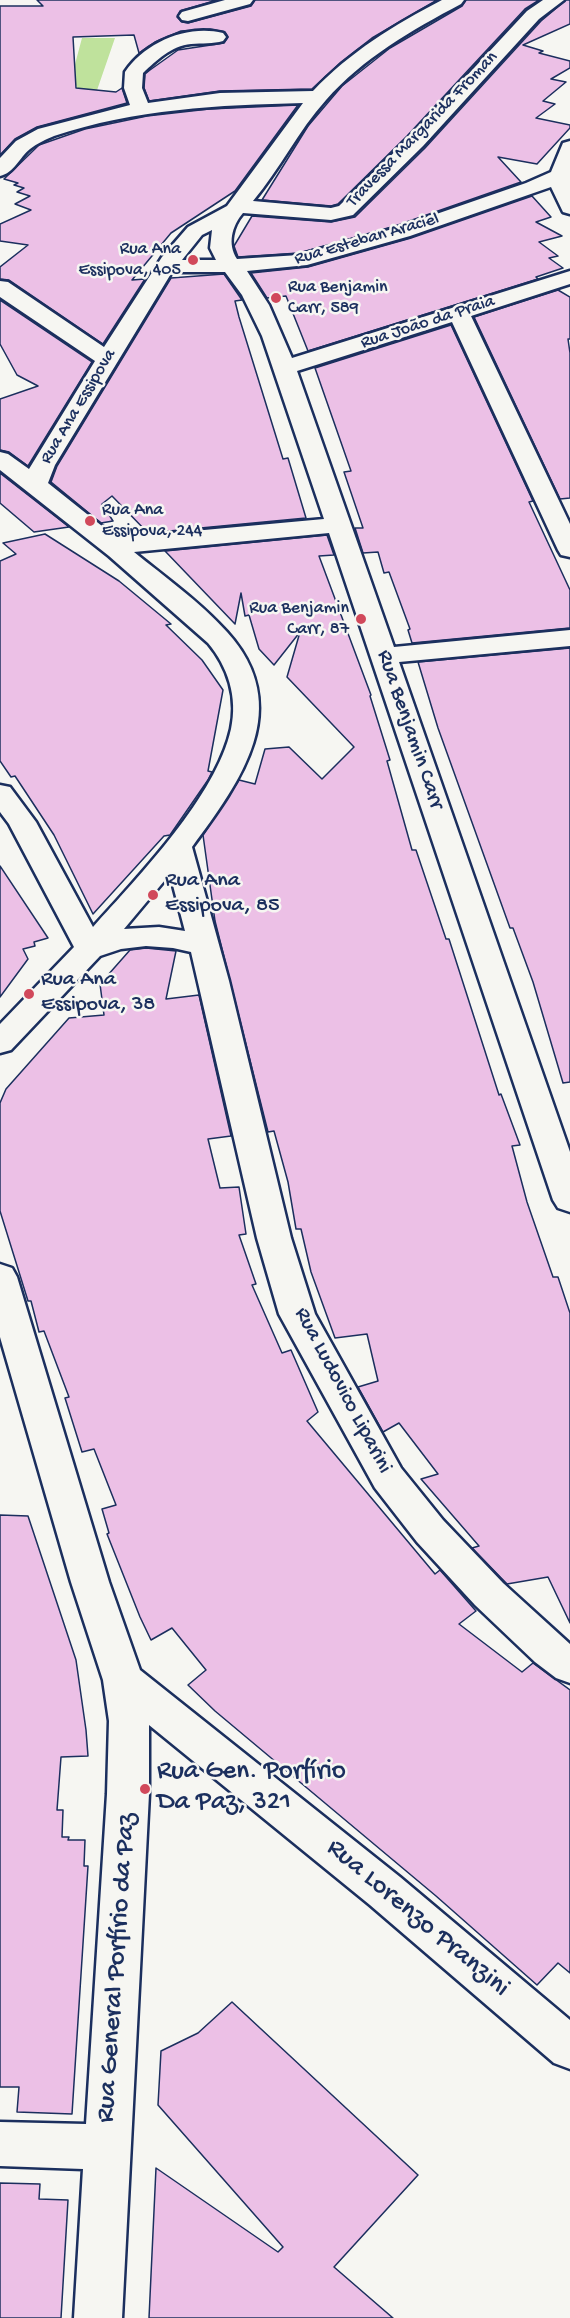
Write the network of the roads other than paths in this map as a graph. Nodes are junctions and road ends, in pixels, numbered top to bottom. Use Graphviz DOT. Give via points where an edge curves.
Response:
graph roads {
  1 [pos="244,0"];
  2 [pos="455,0"];
  3 [pos="555,0"];
  4 [pos="188,16"];
  5 [pos="217,37"];
  6 [pos="318,97"];
  7 [pos="141,109"];
  8 [pos="0,144"];
  9 [pos="23,146"];
  10 [pos="570,147"];
  11 [pos="0,170"];
  12 [pos="560,175"];
  13 [pos="570,208"];
  14 [pos="234,209"];
  15 [pos="166,266"];
  16 [pos="233,266"];
  17 [pos="570,277"];
  18 [pos="0,287"];
  19 [pos="459,314"];
  20 [pos="106,358"];
  21 [pos="285,368"];
  22 [pos="0,459"];
  23 [pos="35,484"];
  24 [pos="339,525"];
  25 [pos="114,546"];
  26 [pos="570,550"];
  27 [pos="570,638"];
  28 [pos="384,656"];
  29 [pos="0,793"];
  30 [pos="177,846"];
  31 [pos="203,946"];
  32 [pos="90,949"];
  33 [pos="0,1042"];
  34 [pos="570,1200"];
  35 [pos="0,1277"];
  36 [pos="570,1666"];
  37 [pos="123,1680"];
  38 [pos="570,2048"];
  39 [pos="0,2144"];
  40 [pos="107,2147"];
  41 [pos="98,2318"];
  1 -- 4 [label="street"];
  2 -- 6 [label="street" via="376,46"];
  3 -- 14 [label="street, Travessa Margarida Froman" via="533,15 416,142 346,211 331,214"];
  5 -- 7 [label="street" via="167,43 147,59 134,72 133,88"];
  6 -- 7 [label="street" via="220,99"];
  6 -- 14 [label="street"];
  7 -- 9 [label="street" via="45,133"];
  8 -- 9 [label="street"];
  9 -- 11 [label="street"];
  10 -- 12 [label="street"];
  12 -- 13 [label="street" via="562,197"];
  12 -- 16 [label="street, Rua Esteban Araciel" via="345,250 300,261"];
  14 -- 15 [label="street, Rua Ana Essipova" via="195,231"];
  14 -- 16 [label="street, Rua Benjamin Carr" via="221,250"];
  15 -- 16 [label="street, Rua Esteban Araciel"];
  15 -- 20 [label="street, Rua Ana Essipova"];
  16 -- 21 [label="street, Rua Benjamin Carr" via="259,306"];
  17 -- 19 [label="street, Rua João da Praia"];
  18 -- 20 [label="street"];
  19 -- 21 [label="street, Rua João da Praia"];
  19 -- 26 [label="street"];
  20 -- 23 [label="street, Rua Ana Essipova"];
  21 -- 24 [label="street, Rua Benjamin Carr"];
  22 -- 23 [label="street"];
  23 -- 25 [label="street, Rua Ana Essipova"];
  24 -- 25 [label="street"];
  24 -- 28 [label="street, Rua Benjamin Carr"];
  25 -- 30 [label="street, Rua Ana Essipova" via="215,635 234,660 243,687 244,728 235,757"];
  27 -- 28 [label="street"];
  28 -- 34 [label="street, Rua Benjamin Carr"];
  29 -- 32 [label="street" via="22,822"];
  30 -- 31 [label="street, Rua Ludovico Liparini"];
  30 -- 32 [label="street, Rua Ana Essipova"];
  31 -- 32 [label="street" via="163,936 137,935"];
  31 -- 36 [label="street, Rua Ludovico Liparini" via="274,1238 297,1314 388,1478 430,1531 489,1594"];
  32 -- 33 [label="street, Rua Ana Essipova"];
  35 -- 37 [label="street, Rua General Porfírio da Paz"];
  37 -- 38 [label="street, Rua Lorenzo Pranzini" via="385,1891"];
  37 -- 40 [label="street, Rua General Porfírio da Paz" via="130,1765"];
  39 -- 40 [label="street"];
  40 -- 41 [label="street, Rua General Porfírio da Paz"];
}
